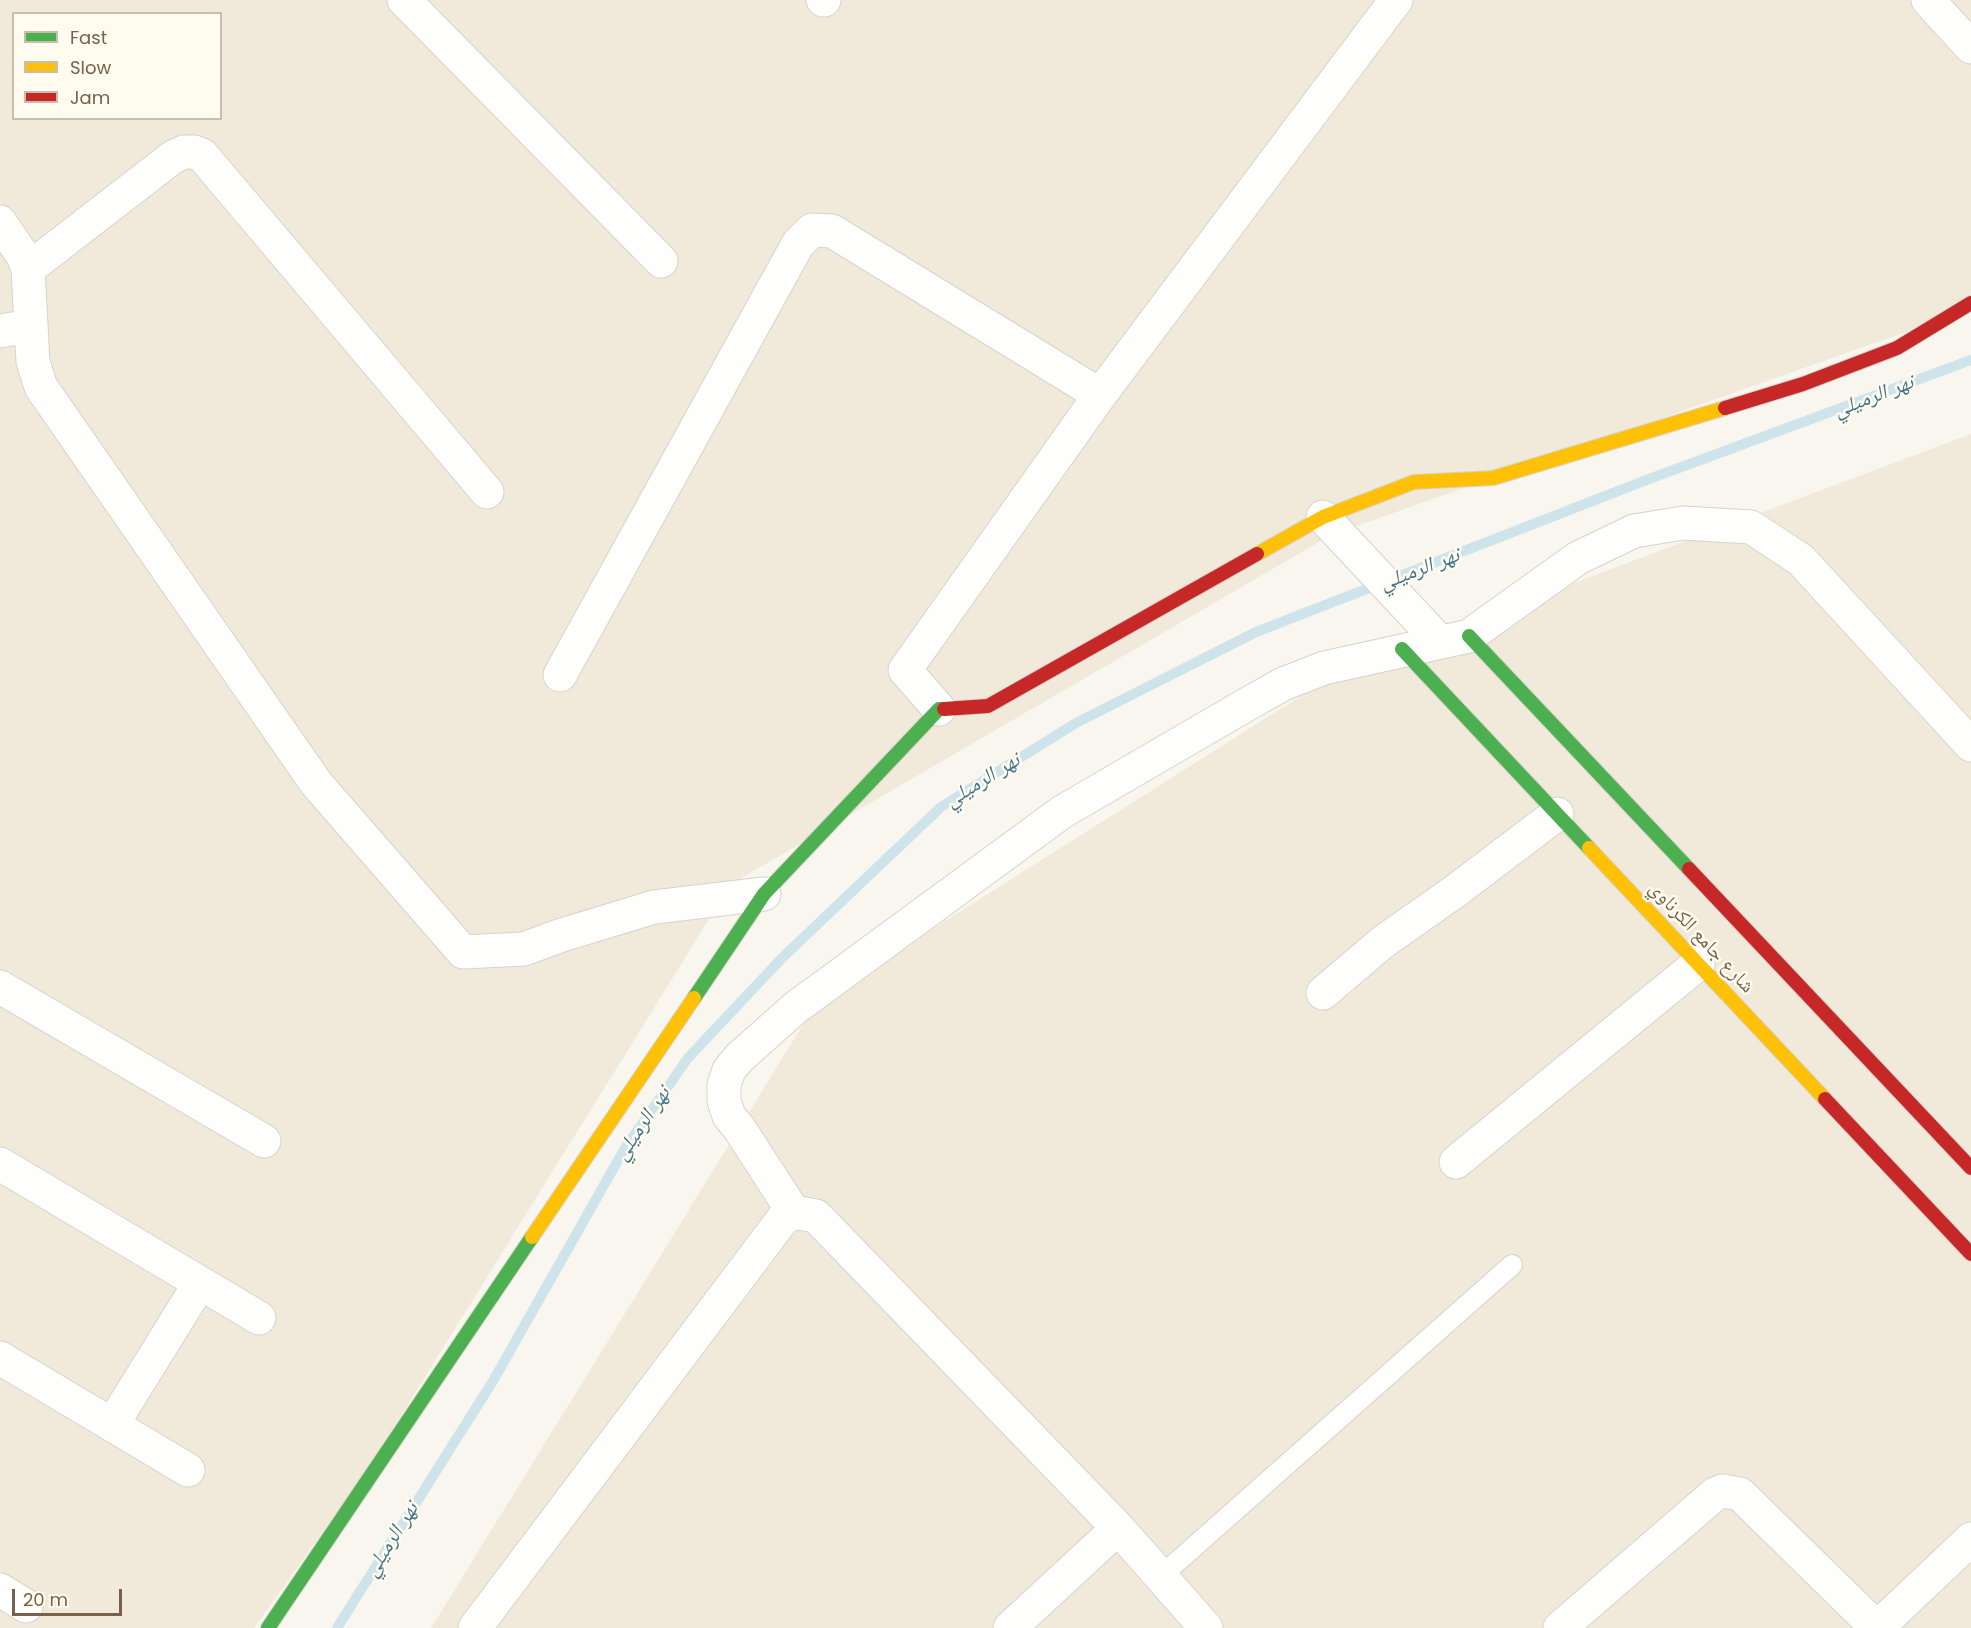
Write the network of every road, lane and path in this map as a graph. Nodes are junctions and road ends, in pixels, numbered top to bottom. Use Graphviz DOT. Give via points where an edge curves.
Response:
graph roads {
  1 [pos="404,0"];
  2 [pos="1396,0"];
  3 [pos="1929,0"];
  4 [pos="1971,47"];
  5 [pos="0,222"];
  6 [pos="661,261"];
  7 [pos="28,269"];
  8 [pos="1971,303"];
  9 [pos="15,329"];
  10 [pos="1100,395"];
  11 [pos="487,492"];
  12 [pos="1323,517"];
  13 [pos="1454,639"];
  14 [pos="1402,649"];
  15 [pos="560,675"];
  16 [pos="939,709"];
  17 [pos="1971,745"];
  18 [pos="1557,814"];
  19 [pos="764,894"];
  20 [pos="1698,964"];
  21 [pos="0,987"];
  22 [pos="1323,993"];
  23 [pos="264,1141"];
  24 [pos="1456,1162"];
  25 [pos="0,1164"];
  26 [pos="1971,1168"];
  27 [pos="794,1213"];
  28 [pos="1971,1254"];
  29 [pos="1512,1265"];
  30 [pos="200,1283"];
  31 [pos="259,1318"];
  32 [pos="0,1359"];
  33 [pos="112,1425"];
  34 [pos="188,1470"];
  35 [pos="1118,1528"];
  36 [pos="1971,1539"];
  37 [pos="1161,1576"];
  38 [pos="268,1628"];
  39 [pos="475,1628"];
  40 [pos="1010,1628"];
  41 [pos="1206,1628"];
  42 [pos="1560,1628"];
  43 [pos="1877,1628"];
  1 -- 6 [label="street"];
  2 -- 10 [label="street"];
  3 -- 4 [label="street"];
  5 -- 7 [label="street"];
  7 -- 9 [label="street"];
  7 -- 11 [label="street" via="173,157 184,152 202,155"];
  8 -- 12 [label="street" via="1897,348 1803,384 1493,478 1414,482"];
  9 -- 19 [label="street" via="41,387 316,783 463,952 524,949 654,907"];
  10 -- 15 [label="street" via="832,231 812,230 798,244"];
  10 -- 16 [label="street" via="905,670"];
  12 -- 13 [label="street"];
  12 -- 16 [label="street" via="988,706"];
  13 -- 14 [label="street"];
  13 -- 17 [label="street" via="1578,558 1634,531 1683,523 1751,527 1802,560"];
  13 -- 26 [label="street, شارع جامع الكرناوي"];
  14 -- 18 [label="street, شارع جامع الكرناوي"];
  14 -- 27 [label="street" via="1324,668 1282,684 1062,812 795,1008 739,1058 724,1085 729,1116"];
  16 -- 19 [label="street"];
  18 -- 20 [label="street, شارع جامع الكرناوي"];
  18 -- 22 [label="street" via="1383,942"];
  19 -- 38 [label="street"];
  20 -- 24 [label="street"];
  20 -- 28 [label="street, شارع جامع الكرناوي"];
  21 -- 23 [label="street"];
  25 -- 30 [label="street"];
  27 -- 35 [label="street" via="816,1216"];
  27 -- 39 [label="street" via="782,1220"];
  29 -- 37 [label="lane"];
  30 -- 31 [label="street"];
  30 -- 33 [label="street"];
  32 -- 33 [label="street"];
  33 -- 34 [label="street"];
  35 -- 37 [label="street"];
  35 -- 40 [label="street"];
  36 -- 43 [label="street"];
  37 -- 41 [label="street"];
  42 -- 43 [label="street" via="1715,1494 1724,1491 1740,1494"];
}
